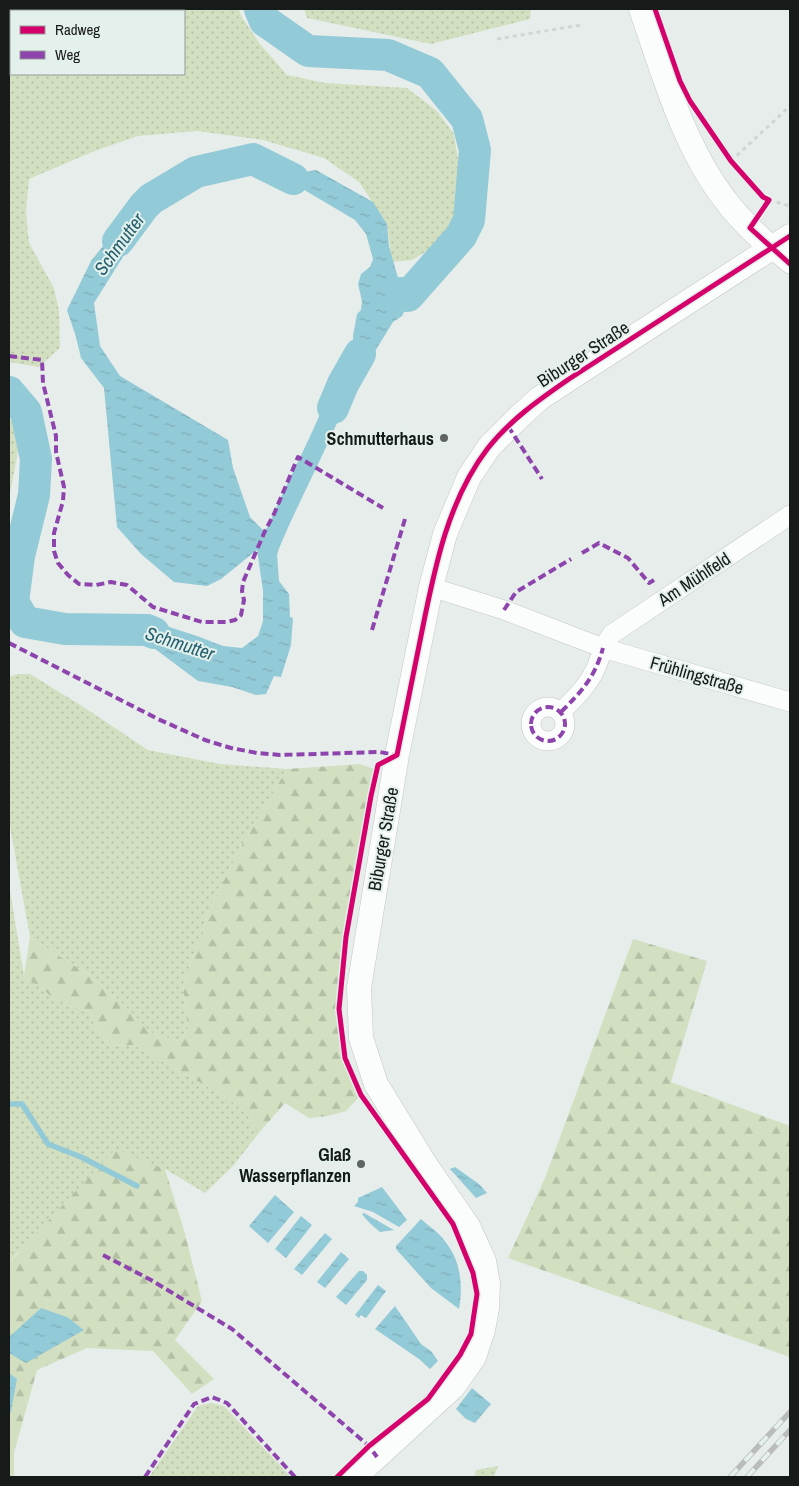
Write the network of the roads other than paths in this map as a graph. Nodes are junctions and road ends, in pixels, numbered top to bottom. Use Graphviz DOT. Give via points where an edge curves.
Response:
graph roads {
  1 [pos="641,9"];
  2 [pos="781,242"];
  3 [pos="790,264"];
  4 [pos="790,515"];
  5 [pos="431,586"];
  6 [pos="603,648"];
  7 [pos="790,702"];
  8 [pos="561,712"];
  9 [pos="355,1477"];
  1 -- 2 [label="street" via="679,115 700,160 731,208 753,232"];
  2 -- 3 [label="street"];
  2 -- 5 [label="street, Biburger Straße" via="540,398 508,426 469,477 445,534"];
  4 -- 6 [label="street, Am Mühlfeld" via="621,627"];
  5 -- 6 [label="street, Frühlingstraße"];
  5 -- 9 [label="street, Biburger Straße" via="369,920 359,988 361,1038 376,1084 468,1226 484,1261 488,1284 487,1308 474,1356 452,1387"];
  6 -- 7 [label="street, Frühlingstraße"];
  6 -- 8 [label="street" via="589,681"];
}
